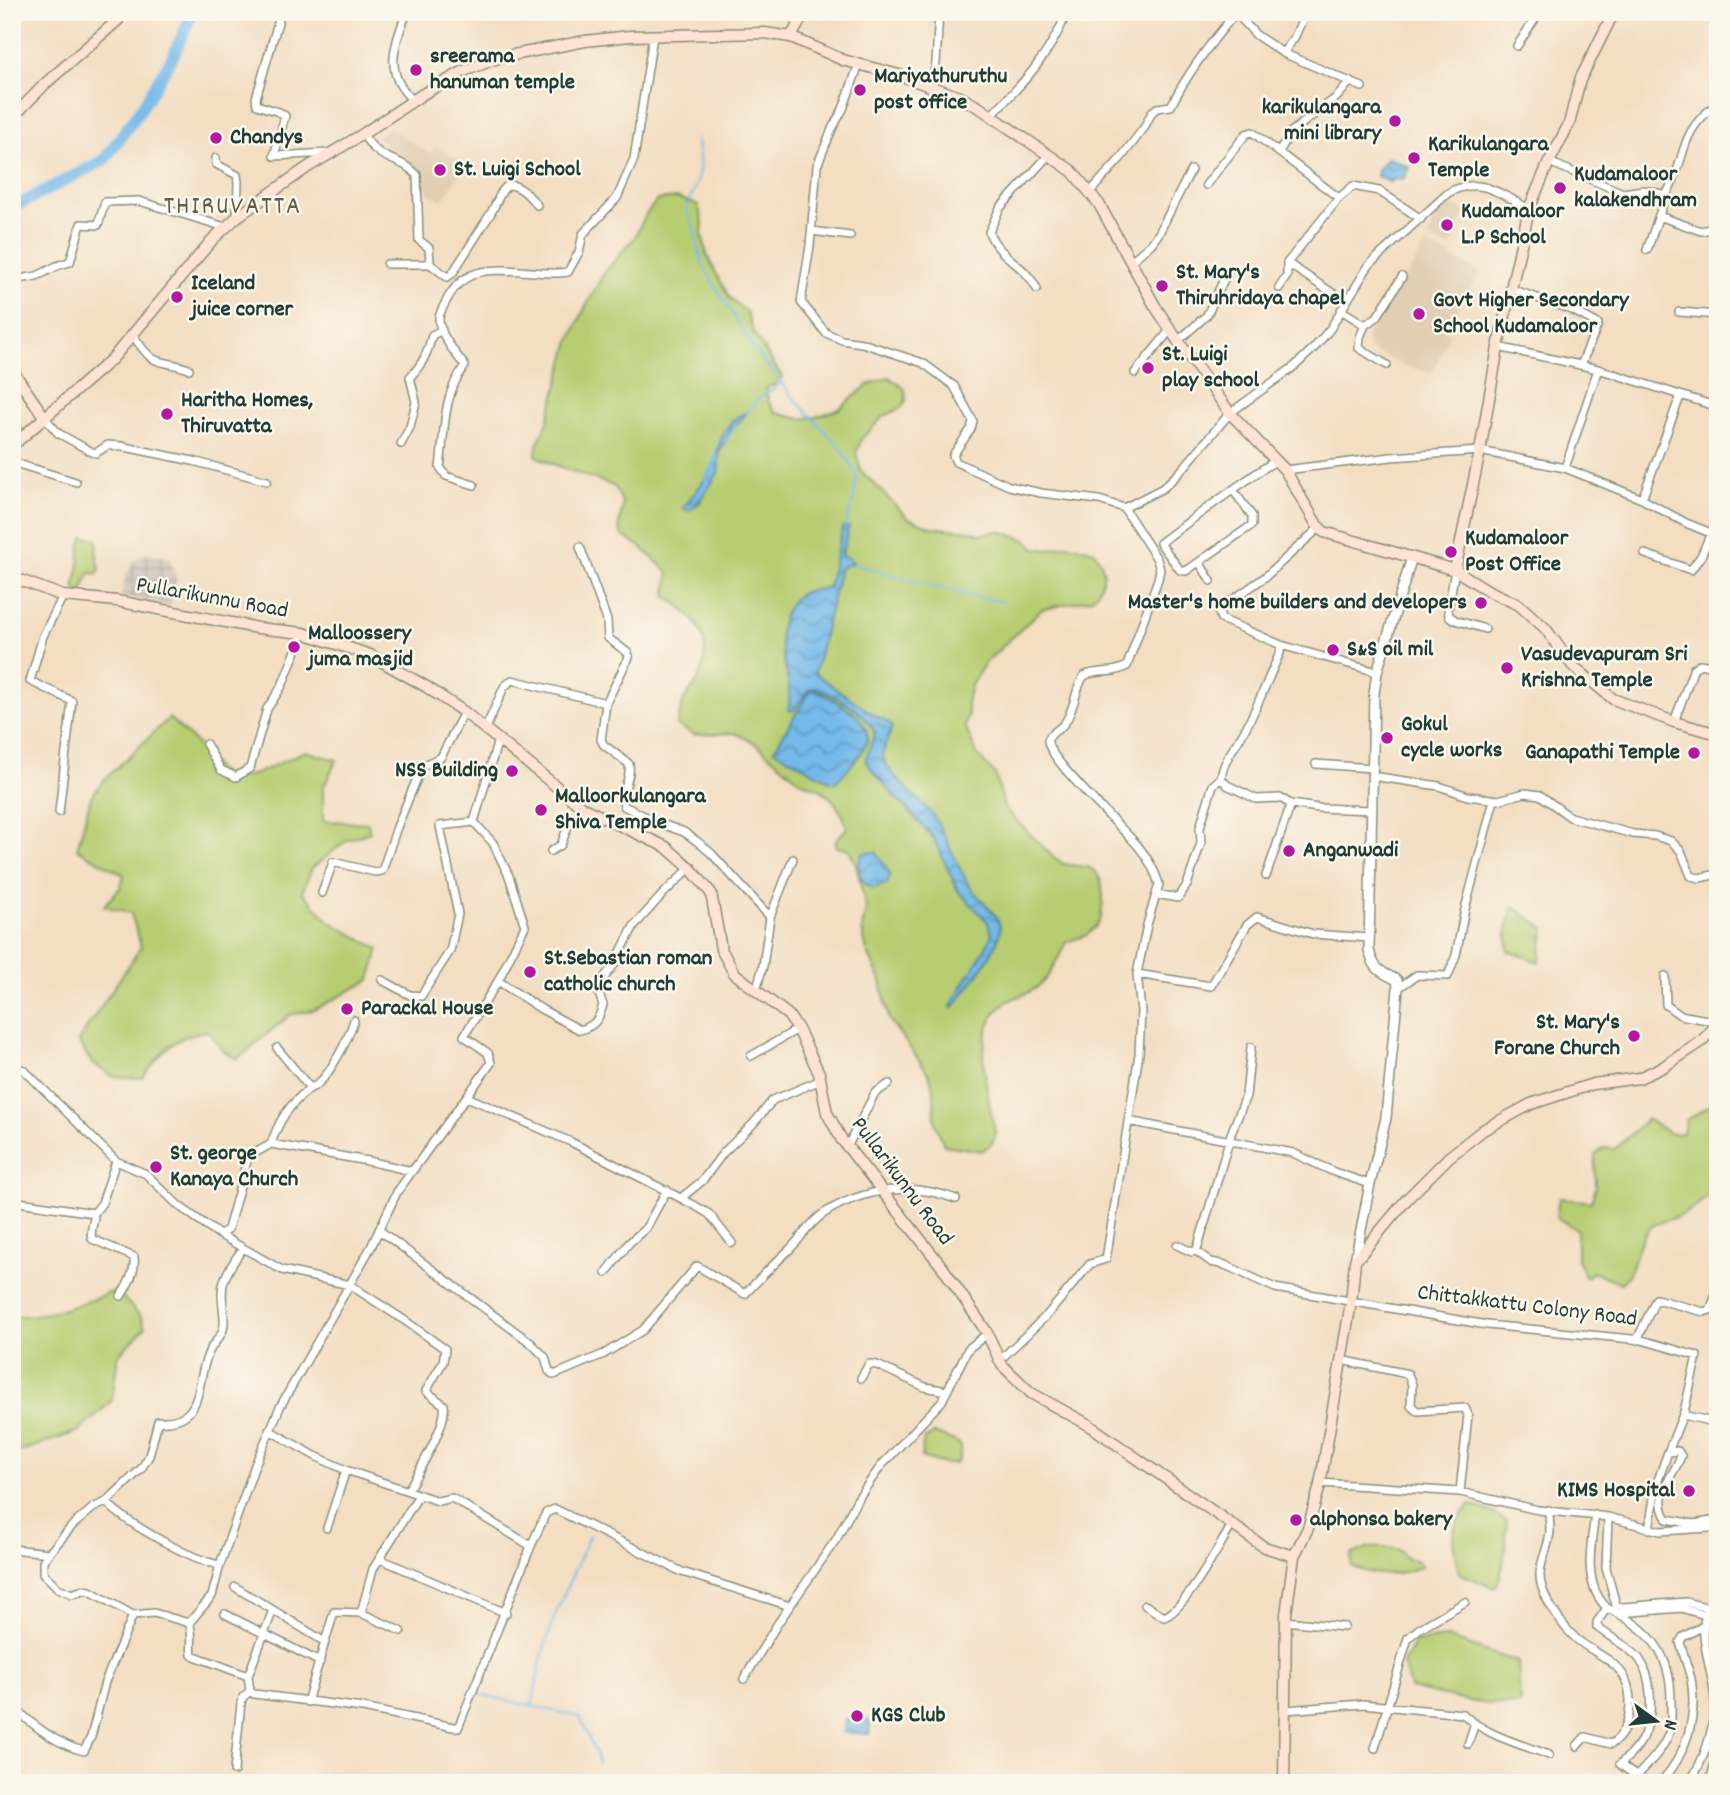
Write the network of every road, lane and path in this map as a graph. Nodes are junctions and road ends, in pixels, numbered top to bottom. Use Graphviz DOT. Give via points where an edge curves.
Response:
graph roads {
  1 [pos="122,12"];
  2 [pos="281,12"];
  3 [pos="407,12"];
  4 [pos="805,12"];
  5 [pos="939,12"];
  6 [pos="1067,12"];
  7 [pos="1306,12"];
  8 [pos="1544,12"];
  9 [pos="1614,12"];
  10 [pos="1236,13"];
  11 [pos="653,36"];
  12 [pos="791,37"];
  13 [pos="1517,46"];
  14 [pos="1283,53"];
  15 [pos="859,64"];
  16 [pos="1350,82"];
  17 [pos="931,86"];
  18 [pos="1362,88"];
  19 [pos="414,100"];
  20 [pos="1718,103"];
  21 [pos="990,116"];
  22 [pos="12,118"];
  23 [pos="363,134"];
  24 [pos="1279,152"];
  25 [pos="330,153"];
  26 [pos="1048,156"];
  27 [pos="216,158"];
  28 [pos="1549,162"];
  29 [pos="1191,170"];
  30 [pos="1206,186"];
  31 [pos="1090,191"];
  32 [pos="1666,195"];
  33 [pos="1339,198"];
  34 [pos="537,205"];
  35 [pos="1530,209"];
  36 [pos="1659,216"];
  37 [pos="237,217"];
  38 [pos="1421,219"];
  39 [pos="225,227"];
  40 [pos="1718,227"];
  41 [pos="812,231"];
  42 [pos="849,236"];
  43 [pos="1647,250"];
  44 [pos="1130,262"];
  45 [pos="1287,263"];
  46 [pos="387,264"];
  47 [pos="430,264"];
  48 [pos="1228,271"];
  49 [pos="1402,277"];
  50 [pos="447,278"];
  51 [pos="12,283"];
  52 [pos="453,288"];
  53 [pos="1279,288"];
  54 [pos="1037,289"];
  55 [pos="1511,289"];
  56 [pos="1346,302"];
  57 [pos="1341,310"];
  58 [pos="1679,312"];
  59 [pos="1718,315"];
  60 [pos="1365,325"];
  61 [pos="1171,329"];
  62 [pos="442,330"];
  63 [pos="134,335"];
  64 [pos="1178,341"];
  65 [pos="1498,347"];
  66 [pos="1387,365"];
  67 [pos="1581,365"];
  68 [pos="189,369"];
  69 [pos="1598,369"];
  70 [pos="12,370"];
  71 [pos="1135,373"];
  72 [pos="1680,397"];
  73 [pos="1718,407"];
  74 [pos="1230,413"];
  75 [pos="45,418"];
  76 [pos="401,444"];
  77 [pos="12,446"];
  78 [pos="1480,451"];
  79 [pos="12,461"];
  80 [pos="1276,461"];
  81 [pos="1565,468"];
  82 [pos="1284,470"];
  83 [pos="267,481"];
  84 [pos="76,482"];
  85 [pos="474,485"];
  86 [pos="1233,490"];
  87 [pos="1642,499"];
  88 [pos="1124,508"];
  89 [pos="1319,528"];
  90 [pos="1714,535"];
  91 [pos="580,547"];
  92 [pos="1645,554"];
  93 [pos="1412,557"];
  94 [pos="1199,562"];
  95 [pos="1455,570"];
  96 [pos="12,577"];
  97 [pos="1211,581"];
  98 [pos="63,596"];
  99 [pos="1485,629"];
  100 [pos="303,634"];
  101 [pos="1281,645"];
  102 [pos="1718,653"];
  103 [pos="1377,672"];
  104 [pos="606,703"];
  105 [pos="464,712"];
  106 [pos="1674,722"];
  107 [pos="485,730"];
  108 [pos="1718,734"];
  109 [pos="498,740"];
  110 [pos="206,744"];
  111 [pos="1316,764"];
  112 [pos="1372,772"];
  113 [pos="1222,778"];
  114 [pos="1494,800"];
  115 [pos="1291,804"];
  116 [pos="586,809"];
  117 [pos="1372,810"];
  118 [pos="59,812"];
  119 [pos="474,822"];
  120 [pos="551,851"];
  121 [pos="793,859"];
  122 [pos="690,869"];
  123 [pos="1718,874"];
  124 [pos="1266,876"];
  125 [pos="322,893"];
  126 [pos="1156,894"];
  127 [pos="770,917"];
  128 [pos="1370,939"];
  129 [pos="1138,974"];
  130 [pos="1665,976"];
  131 [pos="382,980"];
  132 [pos="498,981"];
  133 [pos="1398,988"];
  134 [pos="756,991"];
  135 [pos="354,1020"];
  136 [pos="1718,1022"];
  137 [pos="798,1028"];
  138 [pos="1251,1047"];
  139 [pos="277,1048"];
  140 [pos="751,1056"];
  141 [pos="12,1065"];
  142 [pos="821,1080"];
  143 [pos="889,1084"];
  144 [pos="310,1088"];
  145 [pos="467,1097"];
  146 [pos="1129,1121"];
  147 [pos="1229,1141"];
  148 [pos="271,1144"];
  149 [pos="847,1147"];
  150 [pos="116,1161"];
  151 [pos="412,1171"];
  152 [pos="1370,1184"];
  153 [pos="882,1190"];
  154 [pos="667,1191"];
  155 [pos="681,1198"];
  156 [pos="956,1199"];
  157 [pos="12,1201"];
  158 [pos="94,1213"];
  159 [pos="379,1230"];
  160 [pos="220,1235"];
  161 [pos="732,1243"];
  162 [pos="1177,1245"];
  163 [pos="243,1248"];
  164 [pos="1196,1251"];
  165 [pos="1355,1261"];
  166 [pos="606,1273"];
  167 [pos="350,1285"];
  168 [pos="1718,1290"];
  169 [pos="121,1296"];
  170 [pos="1351,1302"];
  171 [pos="987,1334"];
  172 [pos="1637,1340"];
  173 [pos="1000,1360"];
  174 [pos="1341,1360"];
  175 [pos="861,1378"];
  176 [pos="947,1391"];
  177 [pos="1682,1415"];
  178 [pos="1718,1423"];
  179 [pos="269,1430"];
  180 [pos="1668,1452"];
  181 [pos="346,1470"];
  182 [pos="1320,1483"];
  183 [pos="408,1490"];
  184 [pos="1460,1492"];
  185 [pos="419,1495"];
  186 [pos="1718,1497"];
  187 [pos="106,1502"];
  188 [pos="1549,1510"];
  189 [pos="1595,1515"];
  190 [pos="1608,1517"];
  191 [pos="1717,1520"];
  192 [pos="1232,1525"];
  193 [pos="327,1528"];
  194 [pos="1649,1530"];
  195 [pos="531,1546"];
  196 [pos="12,1549"];
  197 [pos="48,1553"];
  198 [pos="1294,1556"];
  199 [pos="380,1559"];
  200 [pos="220,1564"];
  201 [pos="235,1587"];
  202 [pos="1465,1602"];
  203 [pos="1145,1605"];
  204 [pos="790,1606"];
  205 [pos="1607,1608"];
  206 [pos="273,1610"];
  207 [pos="1707,1611"];
  208 [pos="361,1613"];
  209 [pos="506,1613"];
  210 [pos="1620,1613"];
  211 [pos="225,1614"];
  212 [pos="133,1615"];
  213 [pos="1285,1621"];
  214 [pos="189,1623"];
  215 [pos="1718,1624"];
  216 [pos="1705,1625"];
  217 [pos="1344,1627"];
  218 [pos="401,1631"];
  219 [pos="262,1633"];
  220 [pos="325,1642"];
  221 [pos="320,1662"];
  222 [pos="248,1676"];
  223 [pos="744,1679"];
  224 [pos="250,1691"];
  225 [pos="307,1702"];
  226 [pos="1387,1704"];
  227 [pos="12,1705"];
  228 [pos="1285,1710"];
  229 [pos="1475,1723"];
  230 [pos="1468,1744"];
  231 [pos="1577,1746"];
  232 [pos="1375,1748"];
  233 [pos="1718,1750"];
  234 [pos="1549,1755"];
  235 [pos="234,1771"];
  236 [pos="1636,1777"];
  237 [pos="1284,1783"];
  238 [pos="1648,1783"];
  239 [pos="1660,1783"];
  240 [pos="1689,1783"];
  241 [pos="1710,1783"];
  1 -- 22 [label="main road"];
  2 -- 25 [label="street" via="256,98 257,105 285,116 274,156"];
  3 -- 19 [label="street" via="393,56 402,91"];
  4 -- 12 [label="main road"];
  5 -- 17 [label="street"];
  6 -- 21 [label="street" via="1044,57"];
  7 -- 14 [label="street"];
  8 -- 13 [label="street"];
  9 -- 28 [label="main road" via="1580,80 1569,124"];
  10 -- 14 [label="street" via="1256,35"];
  10 -- 31 [label="street" via="1185,79 1171,107 1152,112 1120,159"];
  11 -- 12 [label="main road" via="765,33"];
  11 -- 19 [label="main road" via="585,41 498,58 464,71"];
  11 -- 52 [label="street" via="634,159 617,198 583,234 568,272 488,271"];
  12 -- 15 [label="main road"];
  14 -- 16 [label="street"];
  15 -- 17 [label="main road"];
  15 -- 41 [label="street" via="817,166"];
  16 -- 18 [label="street"];
  16 -- 24 [label="street" via="1291,132"];
  17 -- 21 [label="main road"];
  19 -- 23 [label="main road"];
  20 -- 32 [label="street" via="1688,133"];
  21 -- 26 [label="main road"];
  23 -- 25 [label="main road"];
  23 -- 47 [label="street" via="382,156 417,174 419,240 429,248"];
  24 -- 30 [label="street" via="1256,134 1246,134"];
  24 -- 33 [label="street"];
  25 -- 37 [label="main road"];
  26 -- 31 [label="main road" via="1072,171"];
  26 -- 54 [label="street" via="1000,208 989,232 993,244 1031,276"];
  27 -- 37 [label="street" via="216,164 237,175"];
  28 -- 32 [label="street" via="1623,193 1643,190"];
  28 -- 35 [label="main road"];
  29 -- 44 [label="street" via="1159,233"];
  31 -- 44 [label="main road"];
  32 -- 36 [label="street"];
  33 -- 38 [label="street" via="1353,186 1379,191"];
  33 -- 45 [label="street"];
  34 -- 50 [label="street" via="524,191 508,186"];
  35 -- 38 [label="street" via="1489,188 1470,184 1448,194"];
  35 -- 55 [label="main road"];
  36 -- 40 [label="street" via="1701,231"];
  36 -- 43 [label="street"];
  37 -- 39 [label="main road"];
  38 -- 56 [label="street" via="1379,253"];
  39 -- 51 [label="street" via="139,201 105,202 98,225 81,224 70,262"];
  39 -- 63 [label="main road"];
  41 -- 42 [label="street"];
  41 -- 88 [label="street" via="802,298 805,309 826,333 923,363 954,386 973,421 953,455 956,462 1009,486"];
  44 -- 61 [label="main road"];
  45 -- 53 [label="street" via="1287,276"];
  45 -- 56 [label="street"];
  46 -- 47 [label="street"];
  47 -- 50 [label="street"];
  48 -- 64 [label="street" via="1207,314"];
  49 -- 60 [label="street" via="1377,317"];
  50 -- 52 [label="street"];
  52 -- 62 [label="street" via="439,319"];
  55 -- 65 [label="main road"];
  55 -- 67 [label="street" via="1598,324"];
  56 -- 57 [label="street"];
  57 -- 60 [label="street"];
  57 -- 74 [label="street" via="1295,366"];
  58 -- 59 [label="street"];
  60 -- 66 [label="street" via="1359,348"];
  61 -- 64 [label="main road"];
  61 -- 71 [label="street"];
  62 -- 76 [label="street" via="432,335 429,351 410,377 416,402"];
  62 -- 85 [label="street" via="465,366 447,400 440,467 446,476"];
  63 -- 68 [label="street" via="147,356"];
  63 -- 75 [label="main road"];
  64 -- 74 [label="main road"];
  65 -- 67 [label="street"];
  65 -- 78 [label="main road"];
  67 -- 69 [label="street"];
  69 -- 72 [label="street"];
  69 -- 81 [label="street"];
  70 -- 75 [label="main road"];
  72 -- 73 [label="street"];
  72 -- 87 [label="street"];
  74 -- 80 [label="main road"];
  74 -- 88 [label="street" via="1163,488"];
  75 -- 77 [label="main road"];
  75 -- 83 [label="street" via="58,433 92,452 120,446"];
  78 -- 81 [label="street"];
  78 -- 82 [label="street"];
  78 -- 95 [label="main road"];
  79 -- 84 [label="street"];
  80 -- 82 [label="main road"];
  80 -- 86 [label="street"];
  81 -- 87 [label="street"];
  82 -- 89 [label="main road"];
  86 -- 94 [label="street" via="1252,516 1252,524"];
  86 -- 94 [label="street" via="1160,543 1180,570"];
  87 -- 90 [label="street"];
  88 -- 126 [label="street" via="1157,559 1158,579 1127,666 1084,676 1065,724 1051,735 1048,744 1068,774 1140,848 1157,878"];
  89 -- 93 [label="main road"];
  89 -- 101 [label="street" via="1219,613 1221,619"];
  90 -- 92 [label="street" via="1691,570"];
  91 -- 104 [label="street" via="607,620 608,638 629,657"];
  93 -- 95 [label="main road"];
  93 -- 103 [label="street"];
  94 -- 97 [label="street"];
  95 -- 99 [label="street" via="1449,616"];
  95 -- 106 [label="main road" via="1519,605 1545,628 1573,666 1613,699"];
  96 -- 98 [label="main road, Pullarikunnu Road"];
  98 -- 100 [label="main road, Pullarikunnu Road" via="117,601"];
  98 -- 118 [label="street" via="43,636 30,681 72,701"];
  100 -- 105 [label="main road, Pullarikunnu Road" via="370,655"];
  100 -- 110 [label="street" via="282,686 267,709 250,768 236,777 221,770"];
  101 -- 103 [label="street"];
  101 -- 113 [label="street"];
  102 -- 106 [label="street" via="1710,666 1694,668"];
  103 -- 112 [label="street"];
  104 -- 107 [label="street" via="512,680 504,687"];
  104 -- 127 [label="street" via="601,740 631,769 621,796 624,806 698,842"];
  105 -- 107 [label="main road, Pullarikunnu Road"];
  105 -- 125 [label="street" via="441,757 422,766 382,871 333,862"];
  106 -- 108 [label="main road"];
  107 -- 109 [label="main road, Pullarikunnu Road"];
  109 -- 116 [label="main road, Pullarikunnu Road"];
  109 -- 119 [label="street"];
  111 -- 112 [label="street"];
  112 -- 114 [label="street"];
  112 -- 117 [label="street"];
  113 -- 115 [label="street" via="1256,799"];
  113 -- 126 [label="street" via="1213,785 1187,885 1178,898"];
  114 -- 123 [label="street" via="1525,793 1540,795 1570,817 1671,841 1695,878"];
  114 -- 133 [label="street" via="1448,976 1417,975"];
  115 -- 117 [label="street"];
  115 -- 124 [label="street"];
  116 -- 120 [label="street" via="568,826 561,845"];
  116 -- 122 [label="main road, Pullarikunnu Road" via="666,847"];
  117 -- 128 [label="street"];
  119 -- 131 [label="street" via="440,826 458,914 450,951 421,996"];
  119 -- 132 [label="street" via="493,843 525,926"];
  121 -- 127 [label="street"];
  122 -- 132 [label="street" via="634,926 600,983 603,1005 590,1028 580,1030"];
  122 -- 134 [label="main road, Pullarikunnu Road" via="711,893 721,950 734,973"];
  126 -- 129 [label="street"];
  127 -- 134 [label="street"];
  128 -- 129 [label="street" via="1313,934 1257,917 1247,925 1211,986"];
  128 -- 133 [label="street" via="1373,965 1397,980"];
  129 -- 146 [label="street" via="1139,1054"];
  130 -- 136 [label="street" via="1666,1005 1680,1015"];
  132 -- 145 [label="street" via="464,1036 488,1053 491,1063"];
  133 -- 152 [label="street" via="1387,1108"];
  134 -- 137 [label="main road, Pullarikunnu Road"];
  135 -- 144 [label="street" via="335,1060"];
  136 -- 165 [label="main road" via="1701,1042 1663,1067 1639,1078 1593,1084 1531,1104 1483,1130 1407,1199"];
  137 -- 140 [label="street"];
  137 -- 142 [label="main road, Pullarikunnu Road"];
  138 -- 147 [label="street" via="1247,1096"];
  139 -- 144 [label="street"];
  141 -- 150 [label="street" via="24,1070"];
  142 -- 149 [label="main road, Pullarikunnu Road" via="827,1113"];
  142 -- 155 [label="street" via="773,1100 702,1181"];
  143 -- 149 [label="street" via="875,1093"];
  144 -- 148 [label="street" via="279,1120"];
  145 -- 151 [label="street"];
  145 -- 154 [label="street" via="571,1142"];
  146 -- 147 [label="street"];
  146 -- 173 [label="street" via="1106,1259 1091,1262 1048,1314"];
  147 -- 152 [label="street" via="1293,1153"];
  147 -- 164 [label="street"];
  148 -- 151 [label="street"];
  148 -- 160 [label="street" via="248,1157 228,1229"];
  149 -- 153 [label="main road, Pullarikunnu Road"];
  150 -- 158 [label="street"];
  150 -- 160 [label="street" via="146,1174 179,1206"];
  151 -- 159 [label="street"];
  152 -- 165 [label="street"];
  153 -- 156 [label="street" via="939,1192"];
  153 -- 159 [label="street" via="858,1195 820,1215 745,1294 697,1266 643,1330 604,1354 554,1375 531,1343"];
  153 -- 171 [label="main road, Pullarikunnu Road"];
  154 -- 155 [label="street"];
  154 -- 166 [label="street" via="646,1228"];
  155 -- 161 [label="street" via="709,1214"];
  157 -- 158 [label="street"];
  158 -- 169 [label="street" via="92,1239 134,1257"];
  159 -- 167 [label="street"];
  160 -- 163 [label="street"];
  162 -- 164 [label="street, Chittakkattu Colony Road"];
  163 -- 167 [label="street" via="282,1270"];
  163 -- 187 [label="street" via="223,1283 224,1327 209,1351 189,1414 175,1422 158,1421 141,1469"];
  164 -- 170 [label="street, Chittakkattu Colony Road" via="1211,1262 1275,1288"];
  165 -- 170 [label="main road"];
  167 -- 179 [label="street"];
  167 -- 183 [label="street" via="445,1349 443,1362 426,1391 444,1405 445,1413"];
  168 -- 172 [label="street" via="1710,1310 1704,1312 1656,1299"];
  170 -- 172 [label="street, Chittakkattu Colony Road" via="1487,1325"];
  170 -- 174 [label="main road"];
  171 -- 173 [label="main road, Pullarikunnu Road"];
  171 -- 176 [label="street" via="968,1349"];
  172 -- 177 [label="street, Chittakkattu Colony Road" via="1698,1357"];
  173 -- 192 [label="main road, Pullarikunnu Road" via="1031,1393 1089,1425"];
  174 -- 182 [label="main road"];
  174 -- 184 [label="street" via="1408,1374 1411,1406 1417,1410 1465,1408"];
  175 -- 176 [label="street" via="869,1364 877,1365 925,1387"];
  176 -- 204 [label="street" via="929,1417 881,1466"];
  177 -- 178 [label="street"];
  177 -- 180 [label="street"];
  179 -- 181 [label="street"];
  179 -- 200 [label="street"];
  180 -- 191 [label="street" via="1678,1451 1681,1456 1664,1490 1662,1511 1667,1519 1694,1524"];
  180 -- 194 [label="street" via="1656,1486"];
  181 -- 183 [label="street"];
  181 -- 193 [label="street"];
  182 -- 184 [label="street"];
  182 -- 198 [label="main road" via="1308,1528"];
  183 -- 185 [label="street"];
  184 -- 188 [label="street"];
  185 -- 195 [label="street" via="438,1502 452,1498"];
  185 -- 199 [label="street"];
  186 -- 191 [label="street"];
  187 -- 197 [label="street" via="73,1525"];
  187 -- 200 [label="street" via="159,1539"];
  188 -- 189 [label="street"];
  188 -- 231 [label="street" via="1550,1532 1538,1572 1544,1594 1580,1642 1626,1678 1629,1695 1627,1724 1617,1741 1611,1744 1585,1737"];
  189 -- 190 [label="street"];
  189 -- 205 [label="street" via="1590,1572 1594,1591"];
  190 -- 194 [label="street"];
  190 -- 207 [label="street" via="1606,1568 1616,1605 1686,1602"];
  191 -- 194 [label="street" via="1718,1526 1710,1528"];
  192 -- 198 [label="main road, Pullarikunnu Road" via="1264,1547"];
  192 -- 203 [label="street" via="1172,1614 1164,1617"];
  195 -- 204 [label="street" via="546,1513 555,1509 682,1572"];
  195 -- 209 [label="street"];
  196 -- 197 [label="street"];
  197 -- 212 [label="street" via="43,1573 58,1588 72,1594 90,1591"];
  198 -- 213 [label="main road"];
  199 -- 208 [label="street"];
  199 -- 209 [label="street"];
  200 -- 214 [label="street" via="212,1596"];
  201 -- 206 [label="street"];
  202 -- 226 [label="street" via="1408,1638"];
  204 -- 223 [label="street"];
  205 -- 210 [label="street"];
  205 -- 236 [label="street" via="1597,1627 1639,1658 1648,1684 1646,1731 1620,1764"];
  206 -- 219 [label="street"];
  206 -- 220 [label="street"];
  207 -- 210 [label="street" via="1681,1608"];
  207 -- 215 [label="street" via="1716,1616"];
  207 -- 216 [label="street"];
  208 -- 218 [label="street"];
  208 -- 220 [label="street" via="334,1612"];
  209 -- 225 [label="street" via="458,1727"];
  210 -- 236 [label="street" via="1653,1639 1666,1663 1671,1689 1669,1732"];
  211 -- 219 [label="street"];
  212 -- 214 [label="street" via="154,1613"];
  212 -- 227 [label="street" via="105,1682 84,1751 30,1722"];
  213 -- 217 [label="street"];
  213 -- 228 [label="main road"];
  214 -- 222 [label="street" via="192,1655"];
  216 -- 239 [label="street" via="1680,1642 1691,1679 1691,1722 1681,1755"];
  216 -- 240 [label="street" via="1715,1704 1704,1755"];
  219 -- 221 [label="street"];
  219 -- 222 [label="street"];
  220 -- 221 [label="street"];
  221 -- 225 [label="street"];
  222 -- 224 [label="street"];
  224 -- 225 [label="street"];
  224 -- 235 [label="street" via="241,1703"];
  226 -- 228 [label="street"];
  226 -- 229 [label="street" via="1463,1714"];
  226 -- 232 [label="street"];
  228 -- 237 [label="main road"];
  229 -- 230 [label="street"];
  229 -- 234 [label="street"];
  233 -- 241 [label="street"];
  236 -- 238 [label="street"];
}
